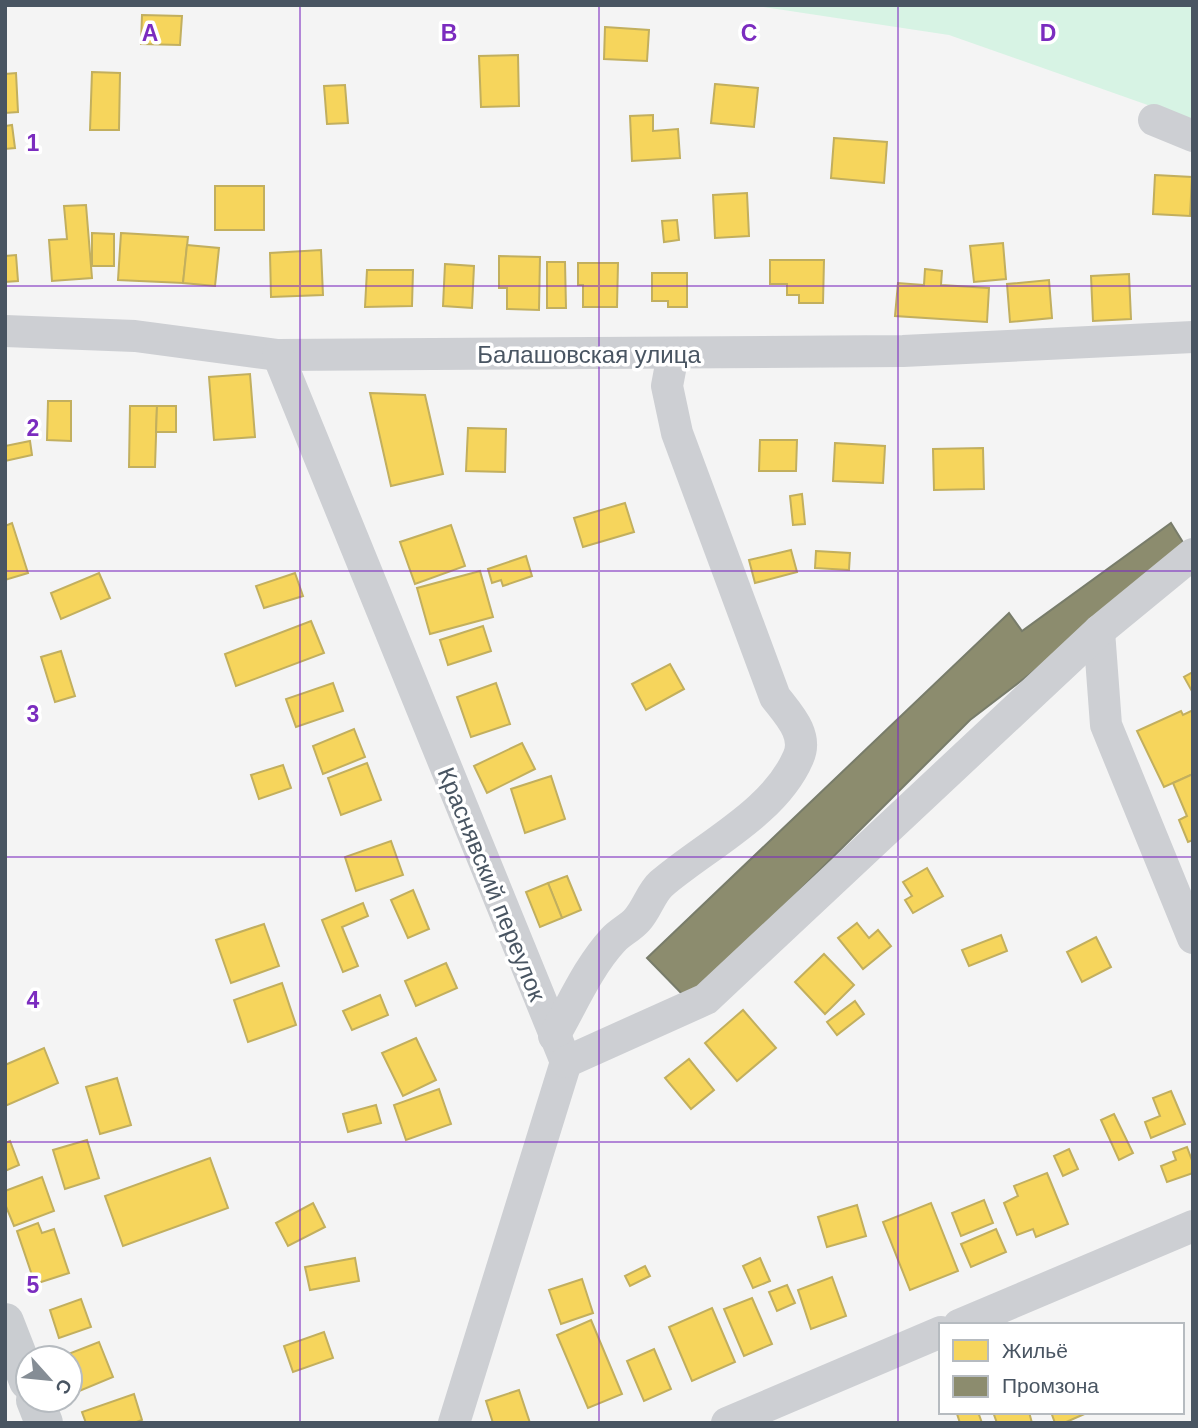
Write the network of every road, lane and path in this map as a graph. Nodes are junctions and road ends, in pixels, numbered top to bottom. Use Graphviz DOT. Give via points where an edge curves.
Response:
graph roads {
  1 [pos="1154,120"];
  2 [pos="1193,136"];
  3 [pos="5,331"];
  4 [pos="1184,339"];
  5 [pos="673,354"];
  6 [pos="278,355"];
  7 [pos="1193,554"];
  8 [pos="1099,631"];
  9 [pos="1193,938"];
  10 [pos="560,1049"];
  11 [pos="1193,1226"];
  12 [pos="5,1322"];
  13 [pos="964,1323"];
  14 [pos="939,1333"];
  15 [pos="14,1345"];
  16 [pos="454,1423"];
  17 [pos="727,1423"];
  1 -- 2 [label="street"];
  3 -- 6 [label="street, Балашовская улица" via="135,336"];
  4 -- 5 [label="street, Балашовская улица" via="902,351"];
  5 -- 6 [label="street, Балашовская улица"];
  5 -- 10 [label="street" via="667,386 677,433 775,697 802,740 799,757 760,808 658,886 637,920 613,940 591,972"];
  6 -- 10 [label="street, Краснявский переулок"];
  7 -- 8 [label="street"];
  8 -- 9 [label="street" via="1106,725"];
  8 -- 10 [label="street" via="706,999"];
  10 -- 16 [label="street"];
  11 -- 13 [label="street"];
  12 -- 15 [label="main road"];
  14 -- 17 [label="street"];
}
